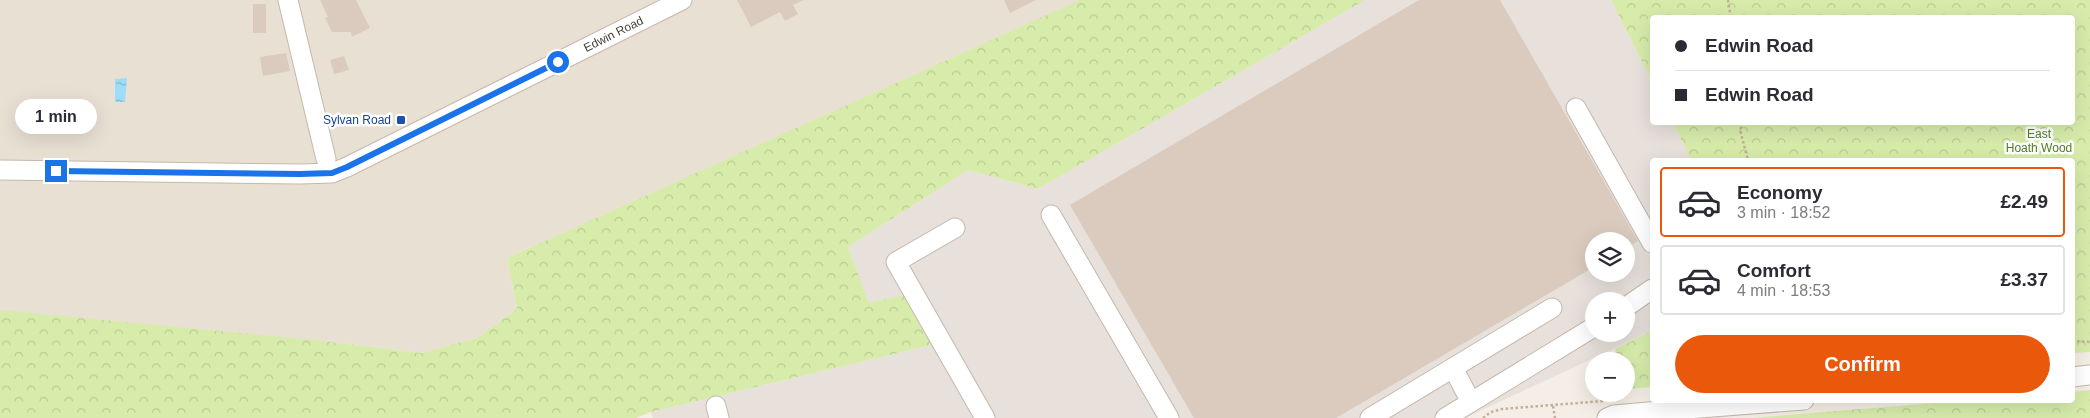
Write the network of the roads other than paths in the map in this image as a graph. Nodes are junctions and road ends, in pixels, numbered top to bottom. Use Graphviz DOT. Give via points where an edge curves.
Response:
graph roads {
  1 [pos="288,0"];
  2 [pos="682,0"];
  3 [pos="1576,108"];
  4 [pos="326,159"];
  5 [pos="0,170"];
  6 [pos="1052,215"];
  7 [pos="955,228"];
  8 [pos="1650,239"];
  9 [pos="1650,290"];
  10 [pos="1635,300"];
  11 [pos="1552,308"];
  12 [pos="1585,332"];
  13 [pos="1453,368"];
  14 [pos="2090,376"];
  15 [pos="2075,377"];
  16 [pos="1471,402"];
  17 [pos="1765,403"];
  18 [pos="1609,409"];
  19 [pos="985,418"];
  20 [pos="1169,418"];
  21 [pos="1370,418"];
  22 [pos="1445,418"];
  1 -- 4 [label="street"];
  2 -- 5 [label="street, Edwin Road" via="332,173"];
  3 -- 8 [label="street"];
  6 -- 20 [label="street"];
  7 -- 19 [label="street" via="896,262"];
  9 -- 10 [label="street"];
  11 -- 13 [label="street"];
  12 -- 16 [label="street"];
  13 -- 16 [label="street"];
  13 -- 21 [label="street"];
  14 -- 15 [label="street"];
  16 -- 22 [label="street"];
  17 -- 18 [label="street" via="1614,415"];
}
